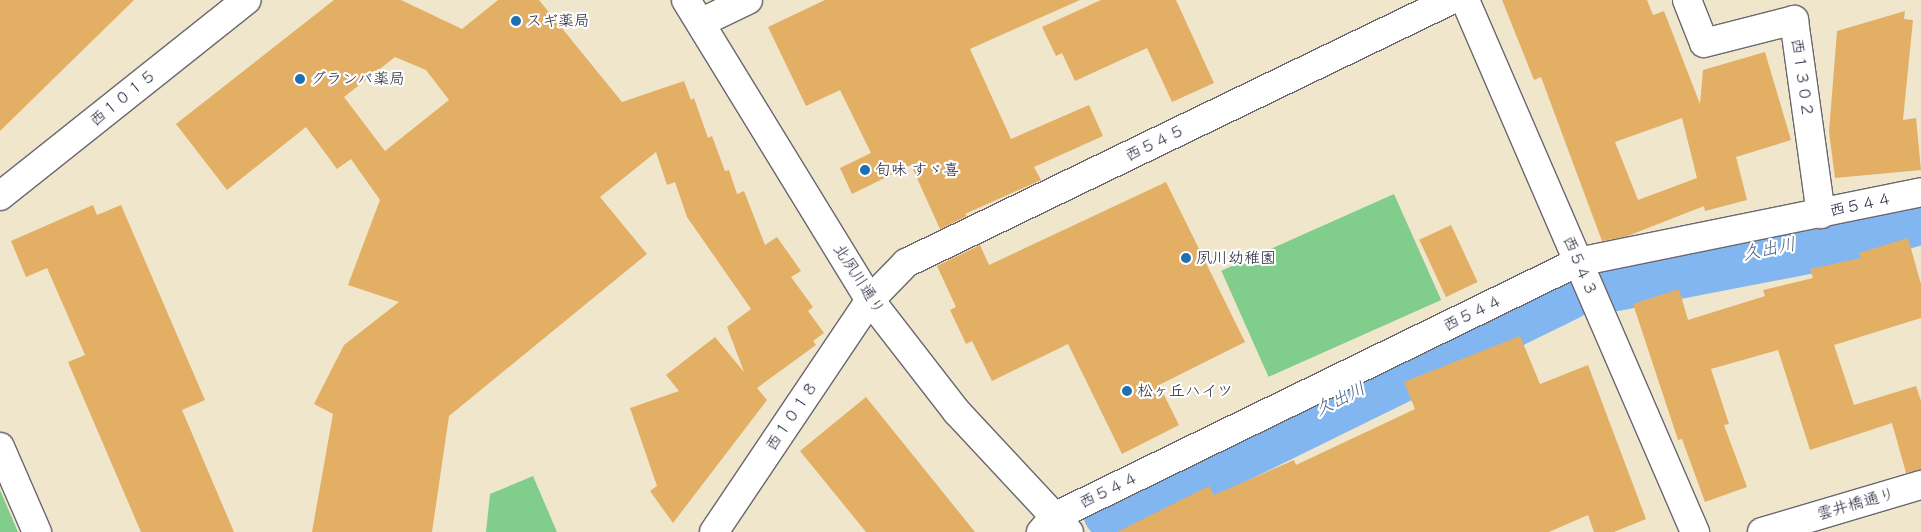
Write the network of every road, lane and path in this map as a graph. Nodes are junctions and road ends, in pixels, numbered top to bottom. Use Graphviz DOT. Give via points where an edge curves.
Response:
graph roads {
  1 [pos="246,0"];
  2 [pos="686,0"];
  3 [pos="748,0"];
  4 [pos="1451,0"];
  5 [pos="1466,0"];
  6 [pos="1687,0"];
  7 [pos="702,22"];
  8 [pos="1921,192"];
  9 [pos="0,196"];
  10 [pos="1821,214"];
  11 [pos="1578,262"];
  12 [pos="870,300"];
  13 [pos="0,447"];
  14 [pos="1921,485"];
  15 [pos="1054,527"];
  16 [pos="37,532"];
  17 [pos="714,532"];
  18 [pos="1695,532"];
  19 [pos="1762,532"];
  1 -- 9 [label="street, 西１０１５"];
  2 -- 7 [label="street, 北夙川通り"];
  3 -- 7 [label="street"];
  4 -- 12 [label="street, 西５４５" via="906,263"];
  5 -- 11 [label="street, 西５４３"];
  6 -- 10 [label="street, 西１３０２" via="1704,43 1794,20"];
  7 -- 12 [label="street, 北夙川通り"];
  8 -- 10 [label="street, 西５４４"];
  10 -- 11 [label="street, 西５４４"];
  11 -- 15 [label="street, 西５４４"];
  11 -- 18 [label="street, 西５４３"];
  12 -- 15 [label="street, 北夙川通り" via="957,412"];
  12 -- 17 [label="street, 西１０１８"];
  13 -- 16 [label="street"];
  14 -- 19 [label="street, 雲井橋通り"];
}
